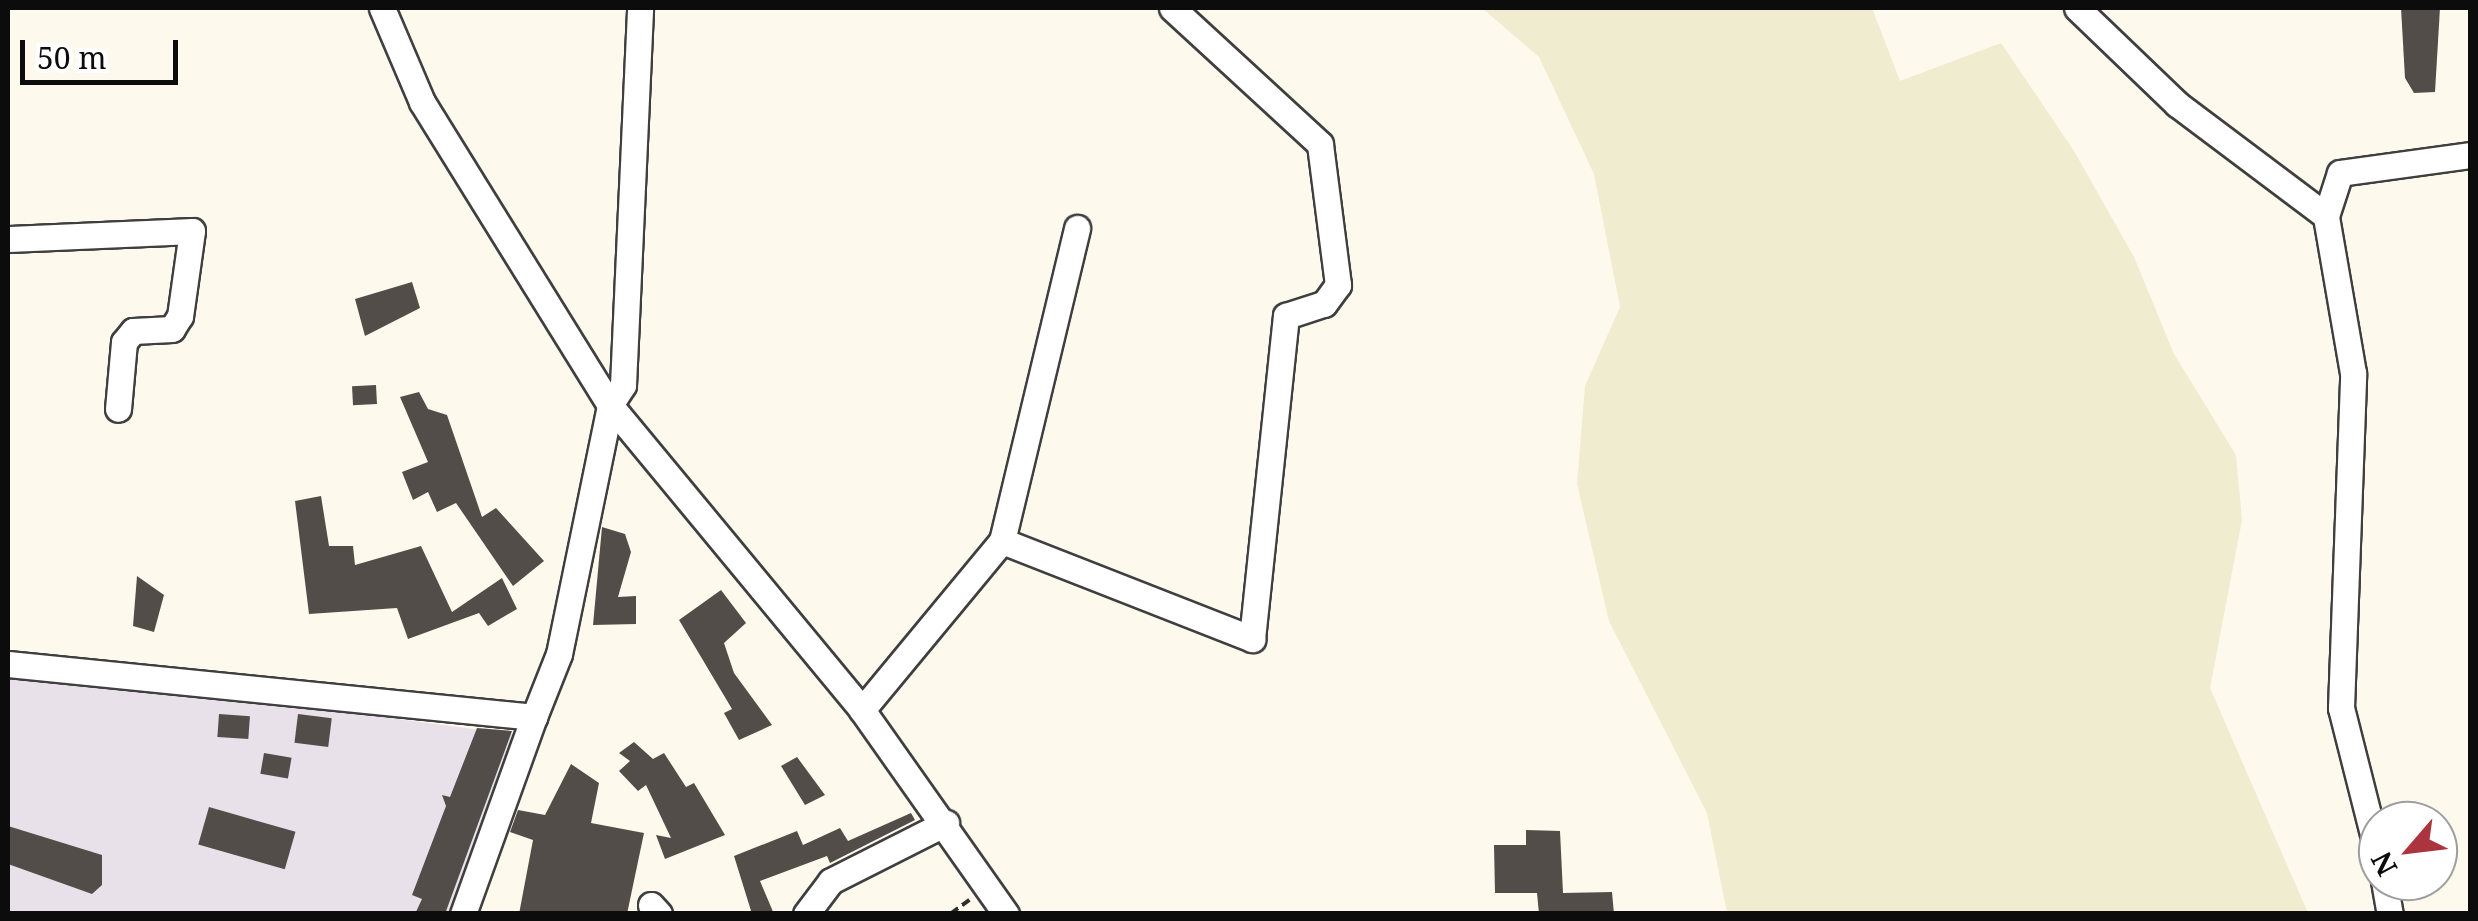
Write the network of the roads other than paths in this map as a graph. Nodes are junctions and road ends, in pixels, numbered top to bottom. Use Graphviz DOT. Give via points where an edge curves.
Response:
graph roads {
  1 [pos="382,8"];
  2 [pos="640,8"];
  3 [pos="1172,8"];
  4 [pos="2077,8"];
  5 [pos="2470,155"];
  6 [pos="2326,216"];
  7 [pos="1078,228"];
  8 [pos="8,239"];
  9 [pos="610,405"];
  10 [pos="118,409"];
  11 [pos="1002,540"];
  12 [pos="8,664"];
  13 [pos="862,710"];
  14 [pos="534,718"];
  15 [pos="2365,801"];
  16 [pos="946,823"];
  17 [pos="463,914"];
  18 [pos="806,914"];
  19 [pos="1006,914"];
  1 -- 9 [label="street" via="422,102"];
  2 -- 9 [label="street" via="624,384"];
  3 -- 11 [label="street" via="1320,144 1338,284 1324,304 1286,316 1252,639"];
  4 -- 6 [label="street" via="2176,104"];
  5 -- 6 [label="street" via="2340,173"];
  6 -- 15 [label="street" via="2353,373 2341,708"];
  7 -- 11 [label="street"];
  8 -- 10 [label="street" via="96,228 192,232 180,316 172,330 134,331 124,342"];
  9 -- 13 [label="street"];
  9 -- 14 [label="street" via="559,654"];
  11 -- 13 [label="street"];
  12 -- 14 [label="street"];
  13 -- 16 [label="street"];
  14 -- 17 [label="street"];
  16 -- 18 [label="street" via="831,880"];
  16 -- 19 [label="street"];
}
